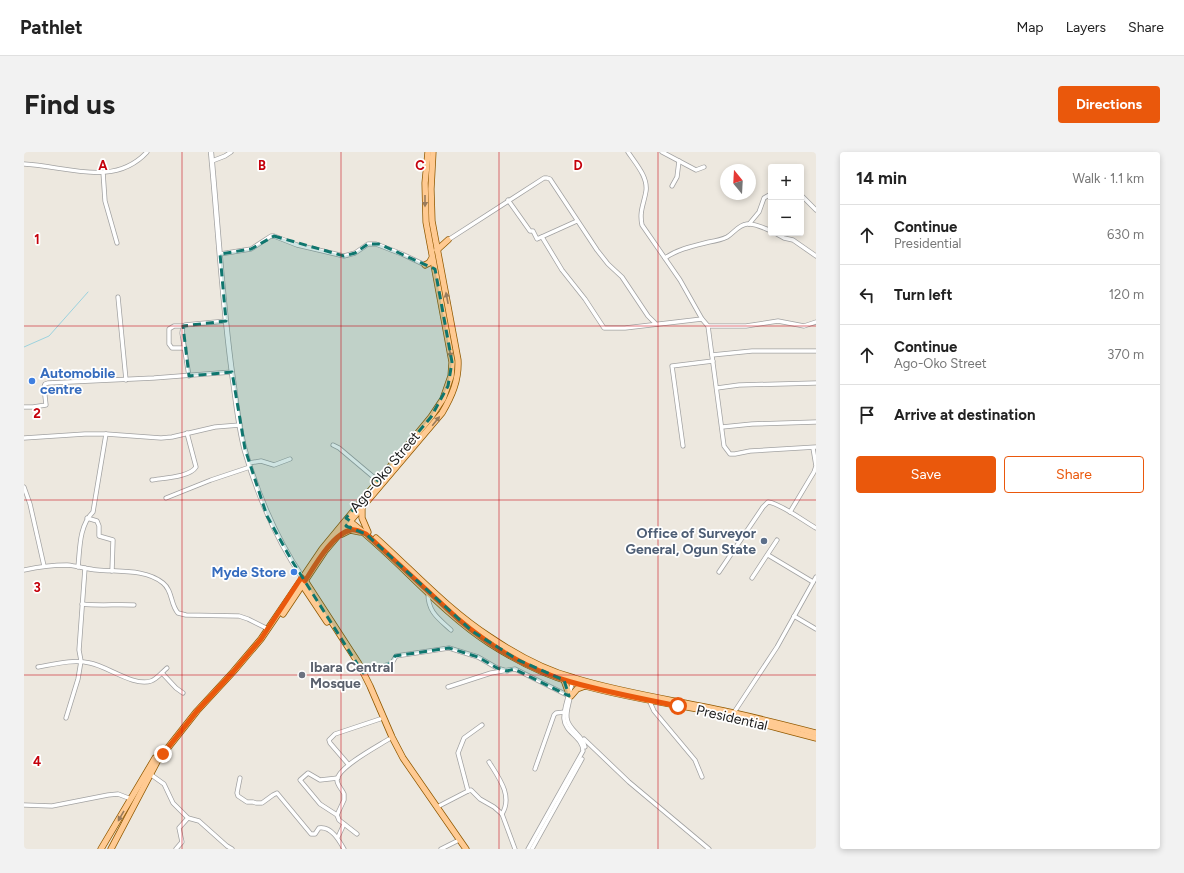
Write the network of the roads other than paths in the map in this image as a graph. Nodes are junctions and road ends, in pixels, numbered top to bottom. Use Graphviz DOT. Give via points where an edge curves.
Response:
graph roads {
  1 [pos="147,152"];
  2 [pos="211,152"];
  3 [pos="231,152"];
  4 [pos="428,152"];
  5 [pos="433,152"];
  6 [pos="628,152"];
  7 [pos="662,152"];
  8 [pos="212,161"];
  9 [pos="679,161"];
  10 [pos="24,164"];
  11 [pos="704,167"];
  12 [pos="103,172"];
  13 [pos="672,186"];
  14 [pos="768,196"];
  15 [pos="804,198"];
  16 [pos="508,200"];
  17 [pos="816,210"];
  18 [pos="577,221"];
  19 [pos="429,222"];
  20 [pos="749,224"];
  21 [pos="768,230"];
  22 [pos="431,231"];
  23 [pos="780,236"];
  24 [pos="435,237"];
  25 [pos="542,237"];
  26 [pos="448,240"];
  27 [pos="117,243"];
  28 [pos="437,250"];
  29 [pos="220,254"];
  30 [pos="816,256"];
  31 [pos="432,258"];
  32 [pos="665,258"];
  33 [pos="425,265"];
  34 [pos="434,269"];
  35 [pos="118,297"];
  36 [pos="702,319"];
  37 [pos="226,321"];
  38 [pos="816,322"];
  39 [pos="655,323"];
  40 [pos="182,326"];
  41 [pos="708,326"];
  42 [pos="185,348"];
  43 [pos="816,351"];
  44 [pos="712,355"];
  45 [pos="713,361"];
  46 [pos="232,372"];
  47 [pos="189,376"];
  48 [pos="126,380"];
  49 [pos="816,382"];
  50 [pos="717,388"];
  51 [pos="24,407"];
  52 [pos="816,422"];
  53 [pos="240,425"];
  54 [pos="722,427"];
  55 [pos="187,433"];
  56 [pos="106,434"];
  57 [pos="24,438"];
  58 [pos="333,445"];
  59 [pos="683,446"];
  60 [pos="814,447"];
  61 [pos="290,459"];
  62 [pos="249,465"];
  63 [pos="152,480"];
  64 [pos="377,480"];
  65 [pos="24,487"];
  66 [pos="166,498"];
  67 [pos="362,507"];
  68 [pos="790,512"];
  69 [pos="87,518"];
  70 [pos="349,518"];
  71 [pos="816,528"];
  72 [pos="367,533"];
  73 [pos="337,538"];
  74 [pos="777,540"];
  75 [pos="768,555"];
  76 [pos="44,566"];
  77 [pos="78,567"];
  78 [pos="85,568"];
  79 [pos="24,570"];
  80 [pos="112,571"];
  81 [pos="719,572"];
  82 [pos="816,577"];
  83 [pos="752,578"];
  84 [pos="302,581"];
  85 [pos="813,582"];
  86 [pos="428,593"];
  87 [pos="82,604"];
  88 [pos="134,604"];
  89 [pos="794,616"];
  90 [pos="268,628"];
  91 [pos="816,629"];
  92 [pos="451,630"];
  93 [pos="81,661"];
  94 [pos="38,667"];
  95 [pos="167,668"];
  96 [pos="507,671"];
  97 [pos="162,673"];
  98 [pos="363,673"];
  99 [pos="564,680"];
  100 [pos="575,681"];
  101 [pos="585,686"];
  102 [pos="448,687"];
  103 [pos="182,693"];
  104 [pos="570,695"];
  105 [pos="649,700"];
  106 [pos="565,712"];
  107 [pos="733,714"];
  108 [pos="66,718"];
  109 [pos="380,719"];
  110 [pos="482,725"];
  111 [pos="816,733"];
  112 [pos="582,737"];
  113 [pos="816,738"];
  114 [pos="388,739"];
  115 [pos="165,756"];
  116 [pos="156,759"];
  117 [pos="489,762"];
  118 [pos="348,764"];
  119 [pos="534,769"];
  120 [pos="150,774"];
  121 [pos="702,777"];
  122 [pos="240,778"];
  123 [pos="338,778"];
  124 [pos="468,791"];
  125 [pos="131,798"];
  126 [pos="24,805"];
  127 [pos="437,807"];
  128 [pos="502,814"];
  129 [pos="337,815"];
  130 [pos="188,818"];
  131 [pos="344,824"];
  132 [pos="357,834"];
  133 [pos="338,837"];
  134 [pos="457,841"];
  135 [pos="101,849"];
  136 [pos="111,849"];
  137 [pos="176,849"];
  138 [pos="232,849"];
  139 [pos="344,849"];
  140 [pos="441,849"];
  141 [pos="462,849"];
  142 [pos="466,849"];
  143 [pos="515,849"];
  144 [pos="528,849"];
  145 [pos="532,849"];
  146 [pos="709,849"];
  1 -- 12 [label="street" via="127,167"];
  2 -- 8 [label="street"];
  3 -- 8 [label="street"];
  4 -- 19 [label="main road, one-way" via="425,183"];
  5 -- 19 [label="main road"];
  6 -- 32 [label="street" via="645,180 646,191 640,216 642,225"];
  7 -- 9 [label="street"];
  8 -- 29 [label="street"];
  9 -- 11 [label="street" via="696,170"];
  9 -- 13 [label="street" via="677,177"];
  10 -- 12 [label="street"];
  12 -- 27 [label="street" via="106,201"];
  14 -- 20 [label="street" via="764,198 759,212"];
  15 -- 17 [label="street"];
  16 -- 18 [label="street" via="547,178"];
  16 -- 25 [label="street" via="530,232 532,231 537,239"];
  16 -- 26 [label="street"];
  18 -- 25 [label="street"];
  18 -- 39 [label="street"];
  19 -- 22 [label="main road"];
  20 -- 21 [label="street"];
  20 -- 32 [label="street" via="737,228 724,238 673,253"];
  22 -- 24 [label="main road"];
  22 -- 31 [label="main road, Ago-Oko Street"];
  23 -- 30 [label="street" via="793,240"];
  24 -- 26 [label="main road"];
  24 -- 28 [label="main road"];
  25 -- 39 [label="street" via="562,270 604,328 625,328"];
  26 -- 28 [label="main road"];
  67 -- 28 [label="main road, one-way" via="442,414 457,382 458,360"];
  29 -- 33 [label="street" via="251,249 274,236 297,245 344,256 355,253 368,244 379,244"];
  29 -- 37 [label="street"];
  31 -- 33 [label="main road"];
  31 -- 34 [label="main road, Ago-Oko Street"];
  32 -- 36 [label="street"];
  33 -- 34 [label="main road"];
  34 -- 64 [label="main road, Ago-Oko Street, one-way" via="452,362 451,376 437,408"];
  35 -- 48 [label="street"];
  36 -- 39 [label="street"];
  36 -- 41 [label="street"];
  37 -- 40 [label="street"];
  37 -- 46 [label="street"];
  38 -- 41 [label="street" via="804,326 778,321 746,326"];
  40 -- 42 [label="street"];
  40 -- 42 [label="street" via="169,329 169,344 172,348"];
  41 -- 44 [label="street"];
  42 -- 47 [label="street"];
  43 -- 44 [label="street" via="752,351"];
  44 -- 45 [label="street"];
  45 -- 50 [label="street"];
  45 -- 59 [label="street" via="672,366"];
  46 -- 47 [label="street"];
  46 -- 53 [label="street"];
  47 -- 48 [label="street"];
  48 -- 51 [label="street" via="48,383 44,387 46,405"];
  49 -- 50 [label="street"];
  50 -- 54 [label="street"];
  52 -- 54 [label="street"];
  53 -- 55 [label="street"];
  53 -- 62 [label="street"];
  54 -- 60 [label="street" via="724,446 730,454"];
  55 -- 56 [label="street" via="152,438"];
  55 -- 63 [label="street" via="196,467 194,470 187,474"];
  56 -- 57 [label="street"];
  56 -- 69 [label="street" via="93,512"];
  58 -- 64 [label="street"];
  60 -- 68 [label="street" via="814,472"];
  61 -- 62 [label="street" via="274,465 261,461"];
  62 -- 66 [label="street"];
  62 -- 84 [label="street" via="267,516"];
  64 -- 70 [label="main road, Ago-Oko Street"];
  65 -- 76 [label="street"];
  67 -- 70 [label="main road"];
  67 -- 72 [label="main road" via="362,518"];
  68 -- 71 [label="street"];
  68 -- 81 [label="street" via="768,502"];
  69 -- 77 [label="street" via="80,536"];
  69 -- 80 [label="street" via="97,521 100,536 113,540"];
  70 -- 72 [label="main road, Presidential"];
  70 -- 73 [label="main road"];
  70 -- 84 [label="main road, Ago-Oko Street" via="322,549"];
  72 -- 73 [label="main road" via="350,530"];
  72 -- 86 [label="main road, Presidential"];
  72 -- 100 [label="main road" via="489,637 533,662"];
  73 -- 84 [label="main road"];
  74 -- 75 [label="street"];
  75 -- 83 [label="street"];
  75 -- 85 [label="street"];
  76 -- 77 [label="street"];
  76 -- 79 [label="street"];
  77 -- 78 [label="street"];
  78 -- 80 [label="street"];
  78 -- 87 [label="street"];
  80 -- 90 [label="street" via="153,577 170,590 178,613 239,616"];
  82 -- 85 [label="street"];
  84 -- 90 [label="main road, Ago-Oko Street"];
  84 -- 98 [label="main road"];
  84 -- 109 [label="main road" via="356,667"];
  84 -- 115 [label="main road" via="263,642 203,708"];
  85 -- 89 [label="street"];
  86 -- 92 [label="street" via="432,612"];
  86 -- 99 [label="main road, Presidential" via="488,642 533,667"];
  87 -- 88 [label="street"];
  87 -- 93 [label="street" via="79,650"];
  89 -- 91 [label="street"];
  89 -- 107 [label="street"];
  90 -- 115 [label="main road, Ago-Oko Street" via="233,672 197,711"];
  93 -- 94 [label="street"];
  93 -- 97 [label="street" via="99,665 128,679 144,682 151,681"];
  93 -- 108 [label="street"];
  95 -- 97 [label="street"];
  96 -- 98 [label="street" via="478,657 449,648 398,655 392,663"];
  96 -- 102 [label="street" via="491,673"];
  96 -- 104 [label="street" via="515,669"];
  97 -- 103 [label="street"];
  98 -- 127 [label="main road" via="397,748"];
  99 -- 100 [label="main road, Presidential"];
  99 -- 104 [label="main road"];
  100 -- 101 [label="main road, Presidential"];
  100 -- 104 [label="street"];
  100 -- 107 [label="main road"];
  101 -- 104 [label="main road"];
  101 -- 105 [label="main road, Presidential"];
  104 -- 106 [label="street"];
  104 -- 112 [label="street" via="567,718 571,727"];
  105 -- 107 [label="main road, Presidential"];
  105 -- 121 [label="street" via="654,711 695,760"];
  106 -- 119 [label="street" via="554,715"];
  106 -- 144 [label="street" via="566,726 581,742 583,751"];
  107 -- 111 [label="main road"];
  107 -- 113 [label="main road, Presidential"];
  109 -- 114 [label="main road"];
  109 -- 118 [label="street" via="336,734 329,740"];
  110 -- 124 [label="street" via="464,738 458,753"];
  112 -- 145 [label="street" via="585,746 582,758"];
  112 -- 146 [label="street" via="629,782"];
  114 -- 118 [label="street"];
  114 -- 134 [label="main road"];
  115 -- 116 [label="main road"];
  116 -- 120 [label="main road"];
  116 -- 125 [label="main road"];
  117 -- 128 [label="street" via="507,799"];
  118 -- 123 [label="street"];
  120 -- 130 [label="street" via="164,784 173,802"];
  120 -- 136 [label="main road"];
  122 -- 133 [label="street" via="237,793 247,802 262,803 277,793 311,834 315,834 322,827"];
  123 -- 129 [label="street" via="344,800"];
  123 -- 129 [label="street" via="320,780 308,773 300,780 320,804"];
  124 -- 127 [label="street"];
  124 -- 128 [label="street" via="471,790"];
  125 -- 126 [label="street" via="118,794 52,806"];
  125 -- 135 [label="main road, one-way"];
  127 -- 142 [label="main road"];
  128 -- 143 [label="street"];
  129 -- 131 [label="street"];
  130 -- 137 [label="street" via="179,828 182,842"];
  130 -- 138 [label="street" via="199,821"];
  131 -- 132 [label="street"];
  131 -- 133 [label="street"];
  133 -- 139 [label="street"];
  134 -- 140 [label="street"];
  134 -- 141 [label="main road"];
}
